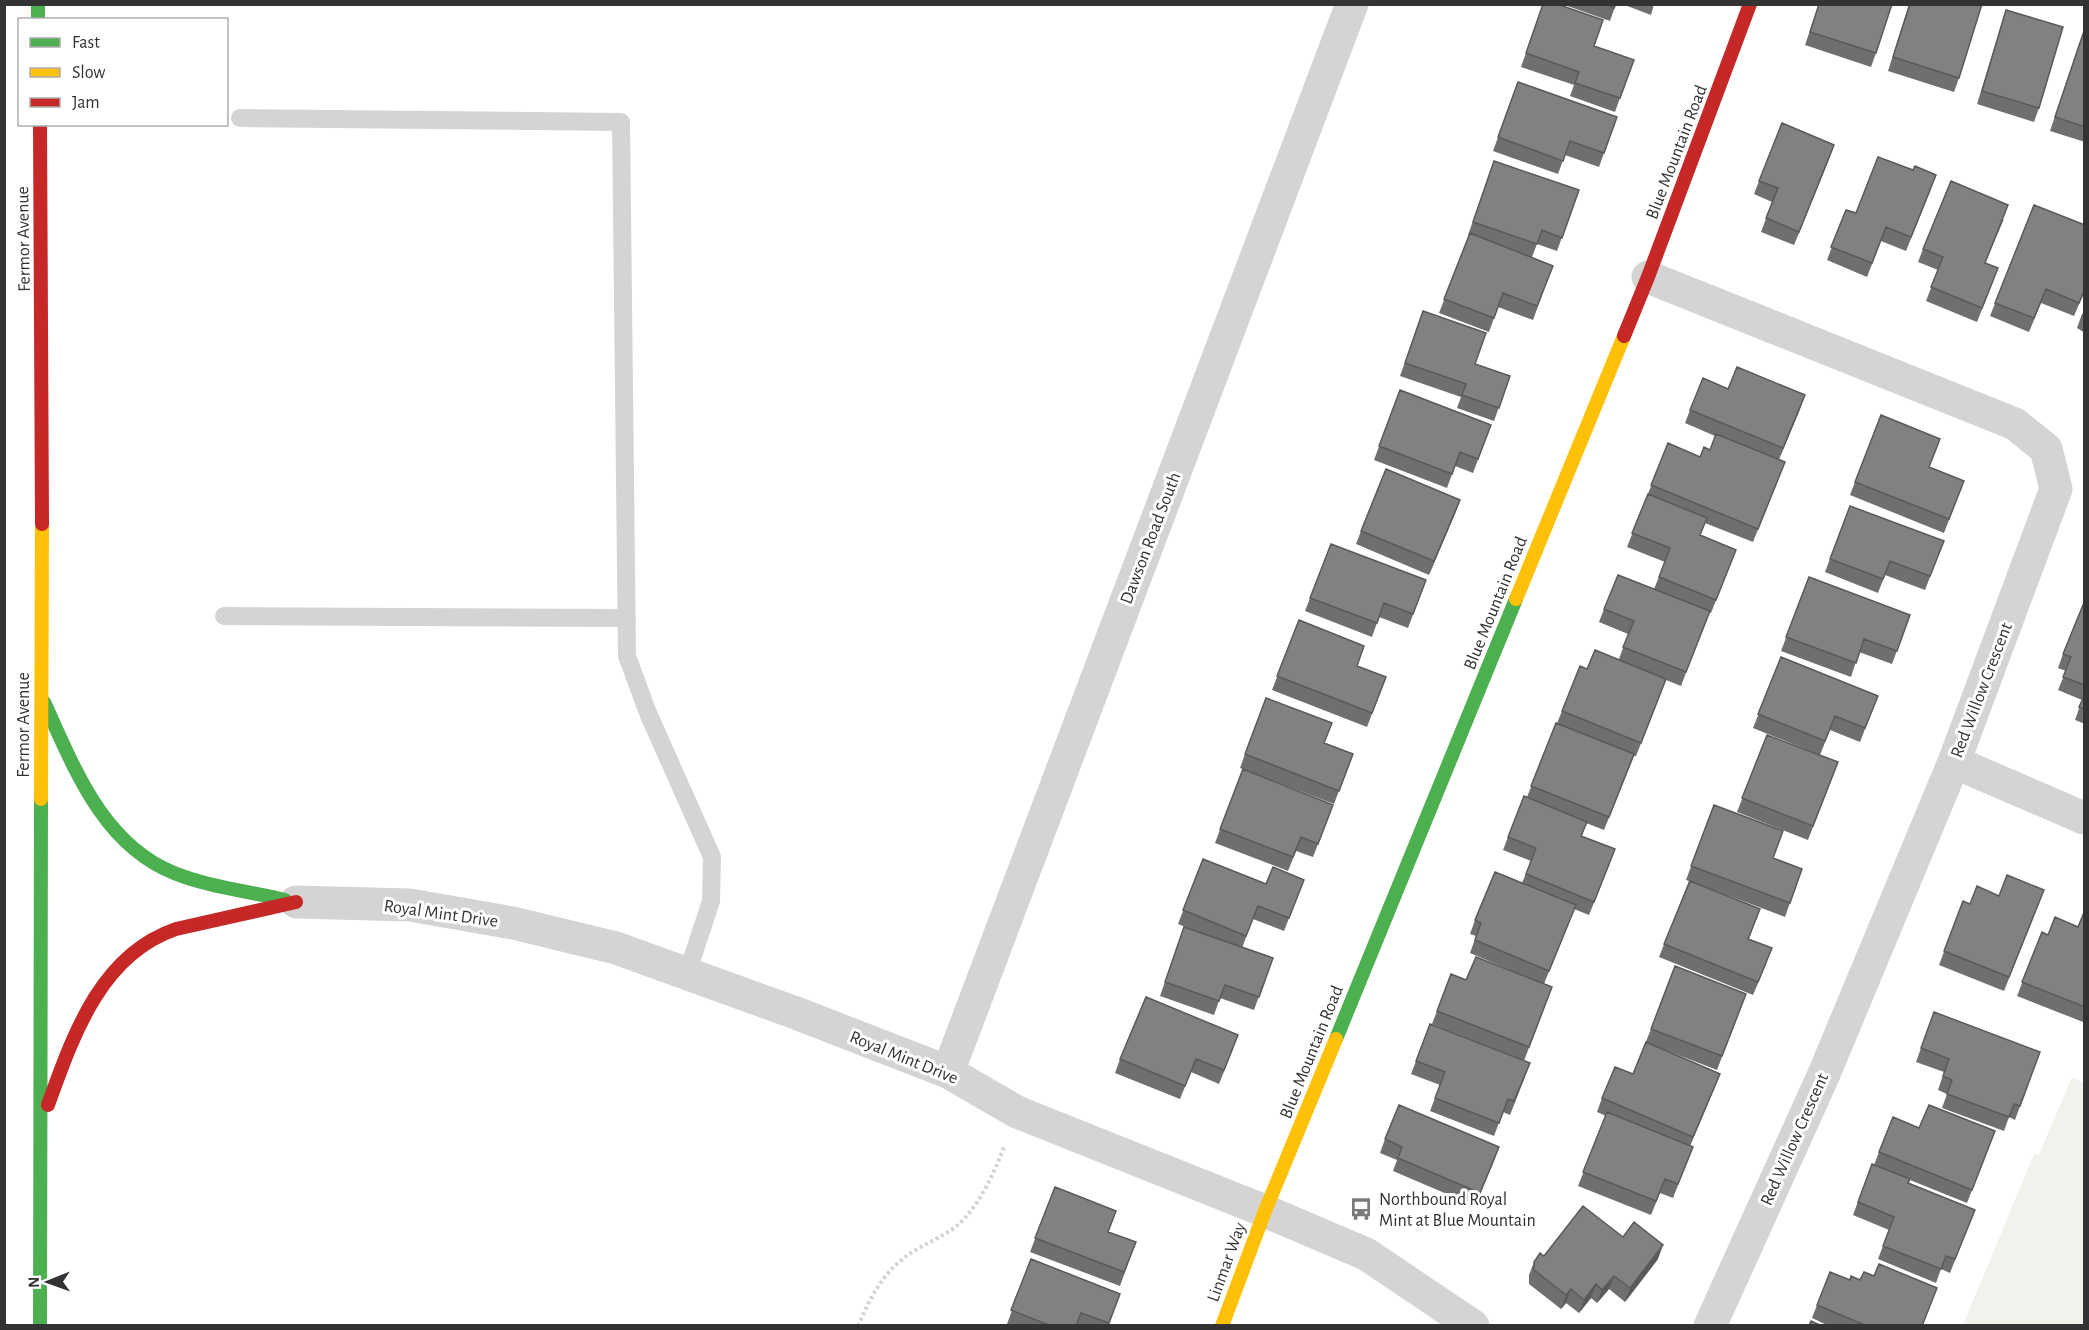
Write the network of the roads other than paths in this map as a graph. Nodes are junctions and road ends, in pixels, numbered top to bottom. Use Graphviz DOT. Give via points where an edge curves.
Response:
graph roads {
  1 [pos="1352,4"];
  2 [pos="1750,4"];
  3 [pos="240,118"];
  4 [pos="39,126"];
  5 [pos="1648,277"];
  6 [pos="224,616"];
  7 [pos="627,618"];
  8 [pos="41,695"];
  9 [pos="1954,762"];
  10 [pos="2085,818"];
  11 [pos="296,902"];
  12 [pos="687,974"];
  13 [pos="948,1072"];
  14 [pos="40,1126"];
  15 [pos="1264,1211"];
  16 [pos="40,1326"];
  17 [pos="1222,1326"];
  18 [pos="1473,1326"];
  19 [pos="1710,1326"];
  1 -- 13 [label="street, Dawson Road South"];
  2 -- 5 [label="main road, Blue Mountain Road"];
  3 -- 7 [label="lane" via="621,122"];
  4 -- 8 [label="main road, Fermor Avenue"];
  5 -- 9 [label="street, Red Willow Crescent" via="2015,424 2046,449 2056,489"];
  5 -- 15 [label="main road, Blue Mountain Road"];
  6 -- 7 [label="lane"];
  7 -- 12 [label="lane" via="627,656 712,857 711,902"];
  8 -- 11 [label="main road" via="84,786 113,830 134,850 158,866 190,878"];
  8 -- 14 [label="main road, Fermor Avenue"];
  9 -- 10 [label="street"];
  9 -- 19 [label="street, Red Willow Crescent" via="1824,1074"];
  11 -- 12 [label="street, Royal Mint Drive" via="410,905 513,923 616,948"];
  11 -- 14 [label="main road" via="162,934 113,970 90,1001"];
  12 -- 13 [label="street, Royal Mint Drive"];
  13 -- 15 [label="street, Royal Mint Drive" via="1017,1112"];
  14 -- 16 [label="main road, Fermor Avenue"];
  15 -- 17 [label="main road, Linmar Way"];
  15 -- 18 [label="street, Royal Mint Drive" via="1366,1254"];
}
